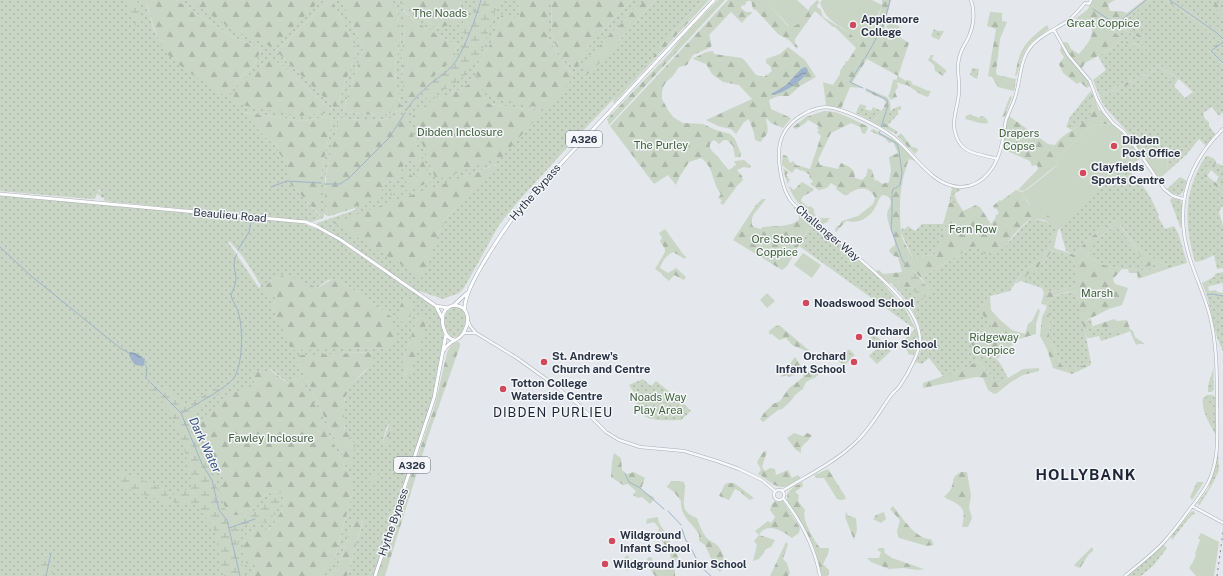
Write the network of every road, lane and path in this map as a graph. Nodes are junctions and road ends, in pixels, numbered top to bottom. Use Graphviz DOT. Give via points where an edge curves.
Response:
graph roads {
  1 [pos="714,0"];
  2 [pos="970,0"];
  3 [pos="1091,0"];
  4 [pos="1085,2"];
  5 [pos="1054,30"];
  6 [pos="1223,129"];
  7 [pos="997,159"];
  8 [pos="0,194"];
  9 [pos="1184,199"];
  10 [pos="469,290"];
  11 [pos="455,305"];
  12 [pos="436,306"];
  13 [pos="448,308"];
  14 [pos="465,308"];
  15 [pos="442,318"];
  16 [pos="468,320"];
  17 [pos="464,333"];
  18 [pos="476,333"];
  19 [pos="446,334"];
  20 [pos="454,340"];
  21 [pos="442,352"];
  22 [pos="775,491"];
  23 [pos="782,491"];
  24 [pos="783,498"];
  25 [pos="1192,506"];
  26 [pos="1222,522"];
  27 [pos="375,576"];
  28 [pos="820,576"];
  29 [pos="1125,576"];
  1 -- 10 [label="main road, Hythe Bypass / A326" via="526,201 502,232"];
  2 -- 7 [label="street" via="973,9 972,29 958,62 960,93 954,129 959,143 970,152"];
  3 -- 4 [label="street" via="1089,4"];
  4 -- 5 [label="street, Challenger Way" via="1071,18"];
  5 -- 7 [label="street, Challenger Way" via="1037,40 1026,54"];
  5 -- 9 [label="street" via="1068,55 1090,82 1104,112 1124,132 1164,189 1173,196"];
  6 -- 9 [label="street" via="1196,164"];
  7 -- 23 [label="street, Challenger Way" via="991,171 982,180 965,186 951,185 932,175 895,138 834,108 819,108 802,114 789,126 782,137 779,163 789,199 894,290 914,320 919,334 919,347 902,384 858,441 842,454"];
  8 -- 12 [label="main road, Beaulieu Road" via="306,222 341,240"];
  9 -- 25 [label="street" via="1182,222 1186,244 1204,296 1215,341 1217,388 1215,462 1208,482"];
  10 -- 11 [label="main road, Hythe Bypass / A326"];
  10 -- 14 [label="main road, Hythe Bypass / A326"];
  11 -- 13 [label="main road"];
  11 -- 14 [label="main road"];
  12 -- 13 [label="main road, Beaulieu Road"];
  12 -- 15 [label="main road, Beaulieu Road"];
  13 -- 15 [label="main road"];
  14 -- 16 [label="main road"];
  15 -- 19 [label="main road"];
  16 -- 17 [label="main road"];
  16 -- 18 [label="street"];
  17 -- 18 [label="street"];
  17 -- 20 [label="main road"];
  18 -- 22 [label="street" via="549,381 606,432 619,440 640,447 684,451 717,461 762,480"];
  19 -- 20 [label="main road"];
  19 -- 21 [label="main road, Hythe Bypass / A326"];
  20 -- 21 [label="main road"];
  21 -- 27 [label="main road, Hythe Bypass / A326" via="434,398"];
  22 -- 23 [label="street"];
  22 -- 24 [label="street" via="775,498"];
  23 -- 24 [label="street"];
  24 -- 28 [label="street" via="812,545"];
  25 -- 26 [label="street"];
  25 -- 29 [label="street" via="1164,542"];
}
